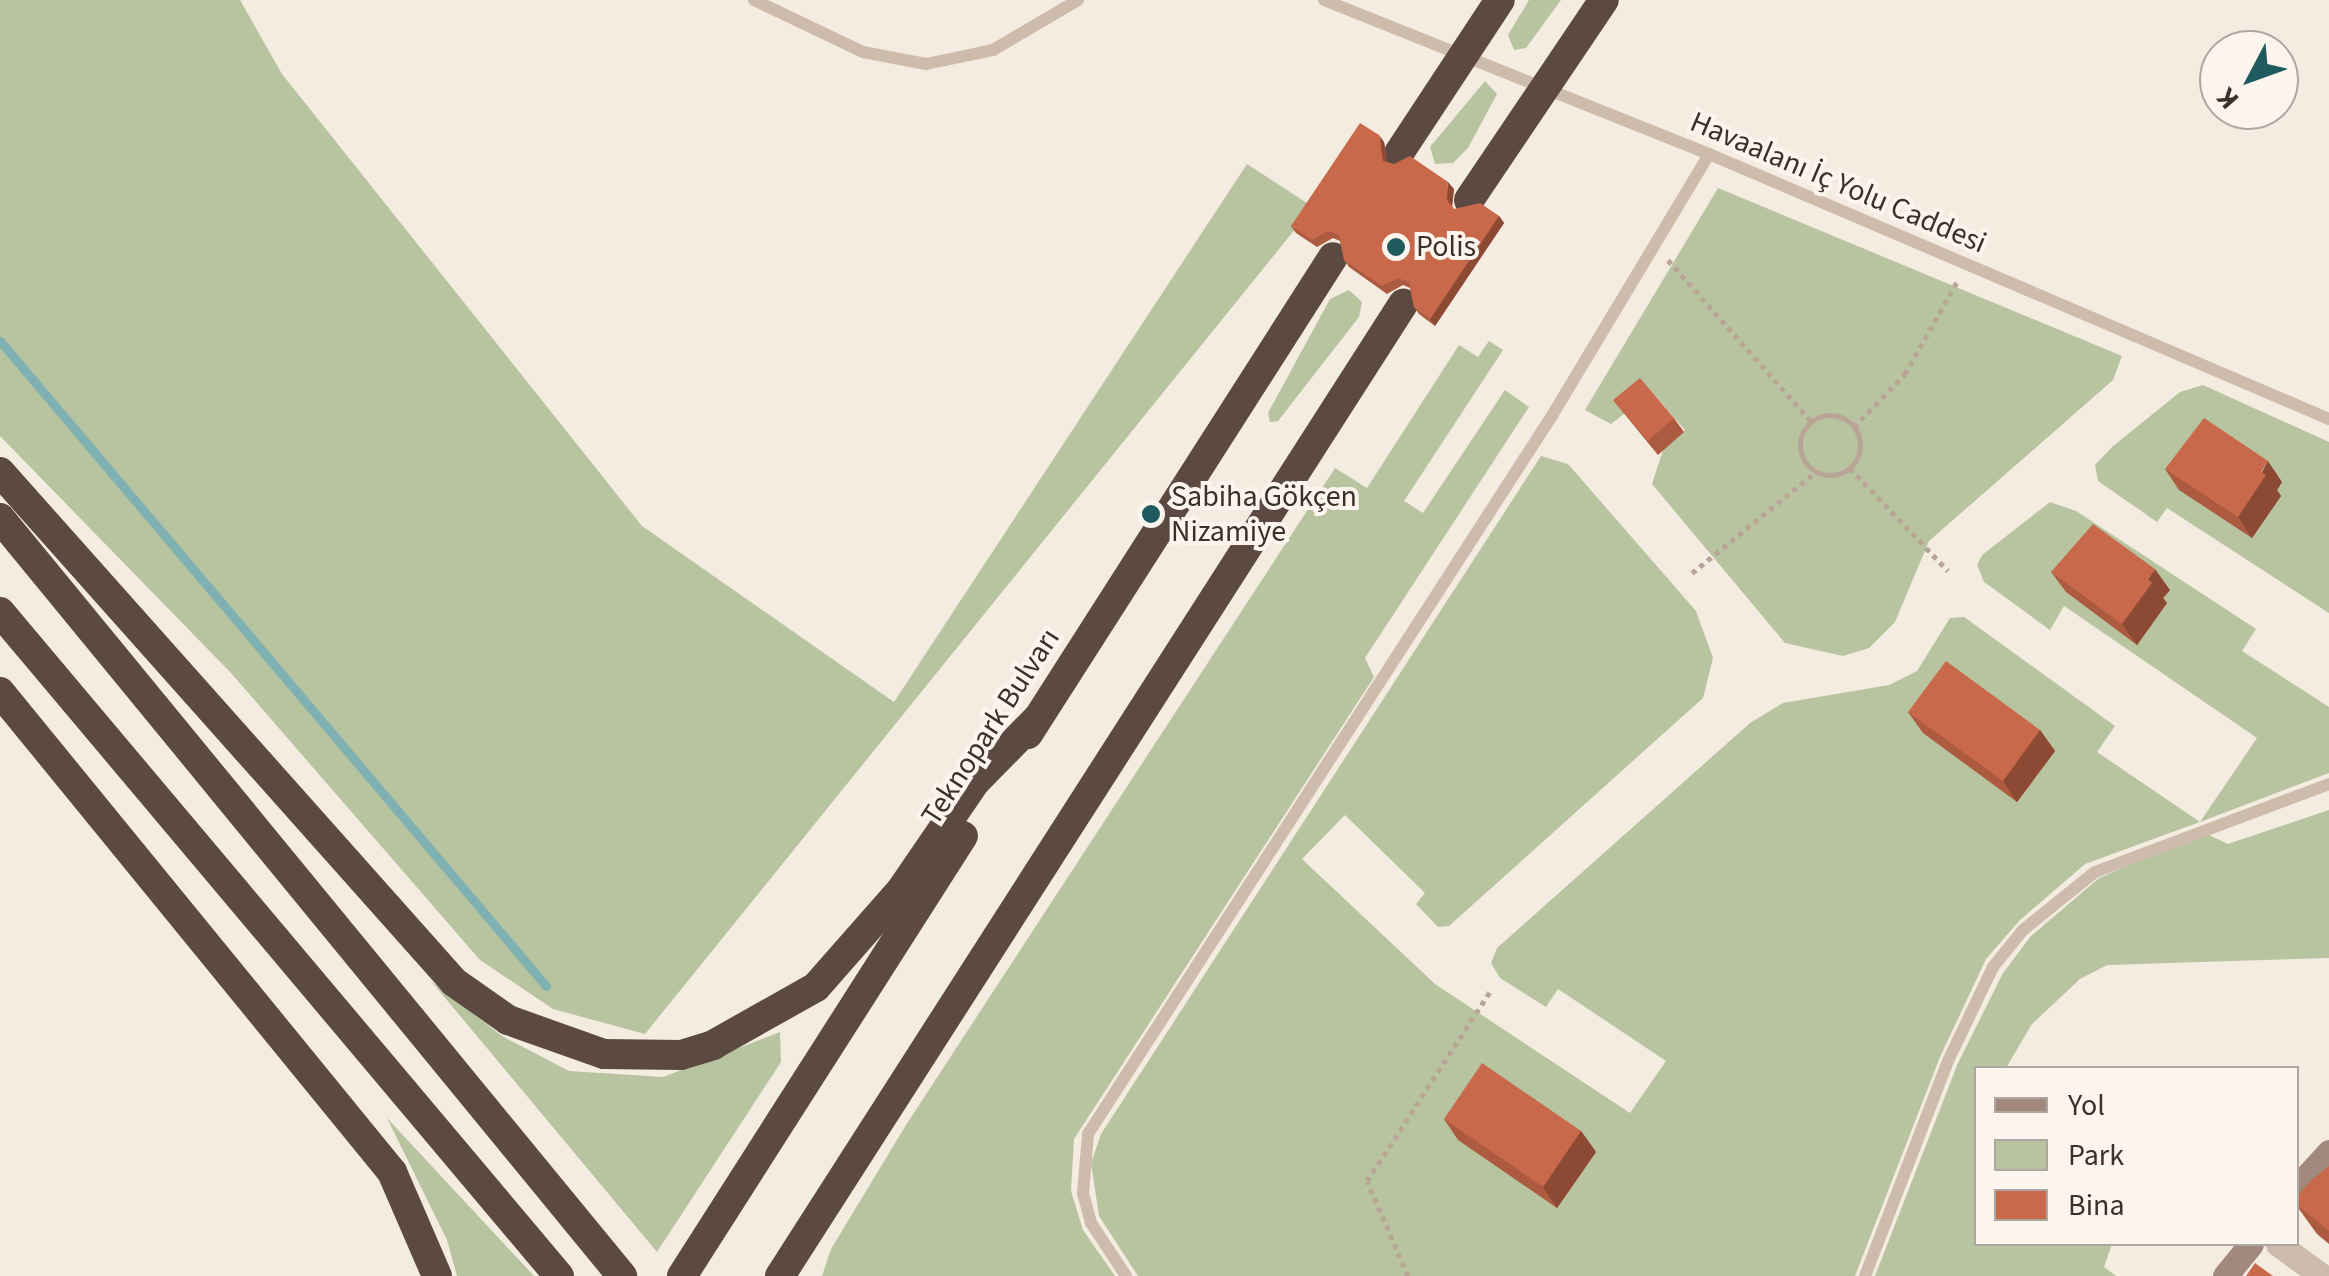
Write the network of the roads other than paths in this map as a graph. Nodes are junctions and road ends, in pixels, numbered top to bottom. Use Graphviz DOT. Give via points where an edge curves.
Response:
graph roads {
  1 [pos="754,0"];
  2 [pos="1078,0"];
  3 [pos="1324,0"];
  4 [pos="1500,0"];
  5 [pos="1604,0"];
  6 [pos="1462,55"];
  7 [pos="1542,88"];
  8 [pos="1400,153"];
  9 [pos="1709,154"];
  10 [pos="1469,200"];
  11 [pos="1333,257"];
  12 [pos="1402,304"];
  13 [pos="2329,419"];
  14 [pos="0,472"];
  15 [pos="0,518"];
  16 [pos="0,612"];
  17 [pos="0,692"];
  18 [pos="1038,720"];
  19 [pos="2329,784"];
  20 [pos="2329,1152"];
  21 [pos="2299,1185"];
  22 [pos="2249,1246"];
  23 [pos="2281,1246"];
  24 [pos="437,1276"];
  25 [pos="559,1276"];
  26 [pos="622,1276"];
  27 [pos="682,1276"];
  28 [pos="780,1276"];
  29 [pos="1126,1276"];
  30 [pos="1865,1276"];
  31 [pos="2225,1276"];
  32 [pos="2322,1276"];
  1 -- 2 [label="lane" via="862,52 926,64 992,50"];
  3 -- 6 [label="lane, Havaalanı İç Yolu Caddesi"];
  4 -- 6 [label="highway"];
  5 -- 7 [label="highway"];
  6 -- 7 [label="lane, Havaalanı İç Yolu Caddesi"];
  6 -- 8 [label="highway"];
  7 -- 9 [label="lane, Havaalanı İç Yolu Caddesi"];
  7 -- 10 [label="highway"];
  9 -- 13 [label="lane, Havaalanı İç Yolu Caddesi"];
  9 -- 29 [label="lane" via="1657,248 1088,1134 1082,1194 1090,1223"];
  11 -- 18 [label="highway, Teknopark Bulvarı"];
  12 -- 28 [label="highway"];
  14 -- 18 [label="highway" via="454,982 508,1020 604,1054 682,1055 745,1032 816,987 902,888 975,782"];
  15 -- 26 [label="highway"];
  16 -- 25 [label="highway"];
  17 -- 24 [label="highway" via="392,1172"];
  18 -- 27 [label="highway, Teknopark Bulvarı"];
  19 -- 30 [label="lane" via="2095,872 2023,930 1993,967 1948,1061"];
  20 -- 21 [label="street"];
  22 -- 31 [label="street"];
  23 -- 32 [label="street"];
}
